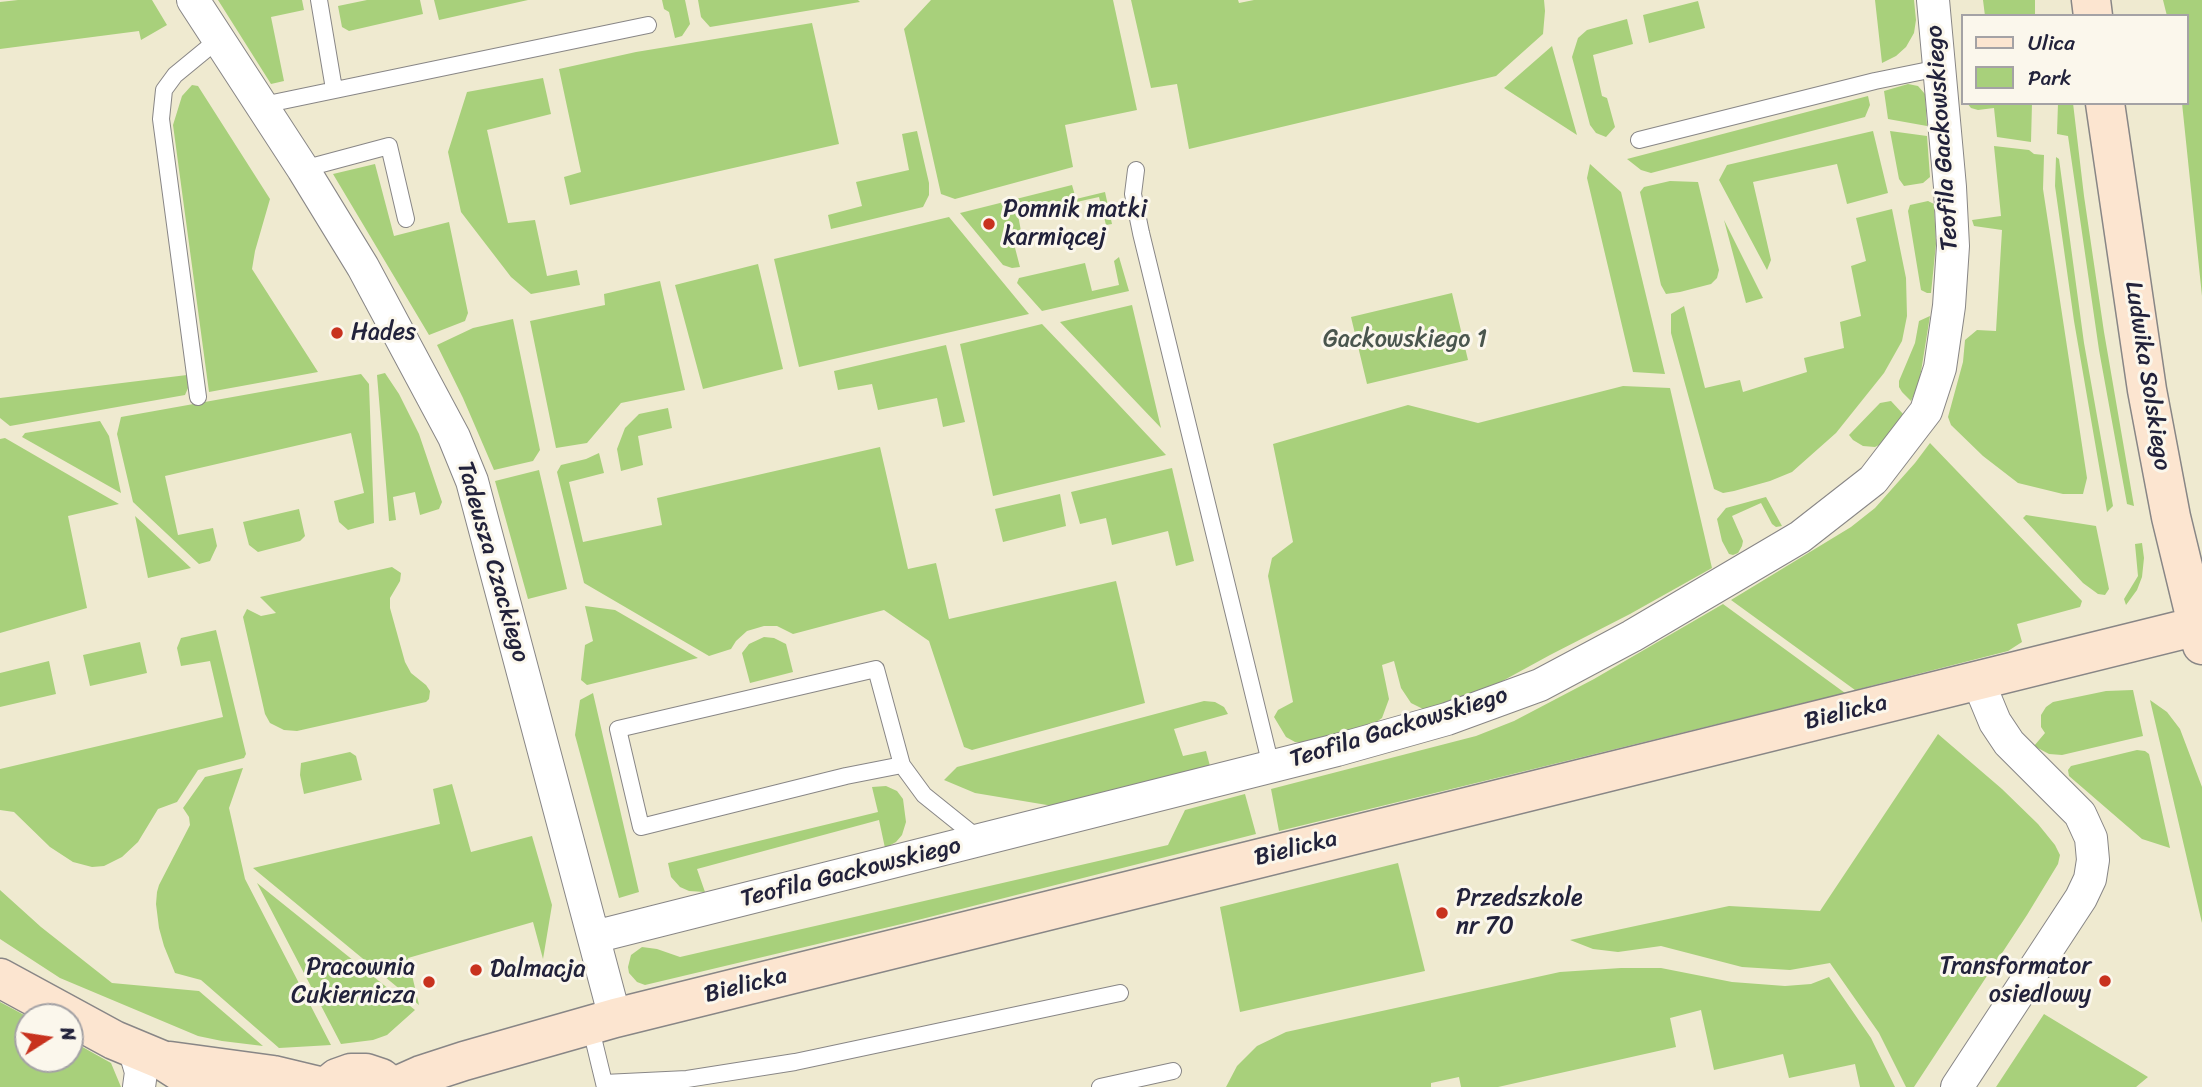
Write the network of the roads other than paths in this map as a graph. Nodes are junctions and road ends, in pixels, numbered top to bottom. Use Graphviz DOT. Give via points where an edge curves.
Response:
graph roads {
  1 [pos="193,0"];
  2 [pos="319,0"];
  3 [pos="1933,0"];
  4 [pos="648,25"];
  5 [pos="220,38"];
  6 [pos="1939,68"];
  7 [pos="334,89"];
  8 [pos="262,105"];
  9 [pos="2105,105"];
  10 [pos="1639,140"];
  11 [pos="303,169"];
  12 [pos="1136,170"];
  13 [pos="407,219"];
  14 [pos="198,397"];
  15 [pos="2200,632"];
  16 [pos="1978,681"];
  17 [pos="902,765"];
  18 [pos="1271,766"];
  19 [pos="979,840"];
  20 [pos="594,937"];
  21 [pos="0,978"];
  22 [pos="1120,993"];
  23 [pos="603,1022"];
  24 [pos="145,1065"];
  25 [pos="1173,1071"];
  26 [pos="604,1085"];
  27 [pos="204,1087"];
  28 [pos="324,1087"];
  29 [pos="393,1087"];
  30 [pos="1100,1087"];
  31 [pos="1957,1087"];
  1 -- 5 [label="street, Tadeusza Czackiego"];
  2 -- 7 [label="lane"];
  3 -- 6 [label="street, Teofila Gackowskiego"];
  4 -- 7 [label="lane"];
  5 -- 8 [label="street, Tadeusza Czackiego"];
  5 -- 14 [label="lane" via="174,75 164,90 161,119"];
  6 -- 10 [label="lane"];
  6 -- 18 [label="street, Teofila Gackowskiego" via="1953,247 1940,368 1926,411 1874,481 1800,537 1540,685 1447,719"];
  7 -- 8 [label="lane"];
  8 -- 11 [label="street, Tadeusza Czackiego"];
  9 -- 15 [label="street, Ludwika Solskiego" via="2147,390 2171,517"];
  11 -- 13 [label="lane" via="389,146"];
  11 -- 20 [label="street, Tadeusza Czackiego" via="418,368 472,481"];
  12 -- 18 [label="lane" via="1133,194 1141,233"];
  15 -- 16 [label="street, Bielicka"];
  16 -- 23 [label="street, Bielicka"];
  16 -- 31 [label="street" via="2009,743 2080,814 2091,838 2093,860 2081,898"];
  17 -- 17 [label="lane" via="641,827 618,729 876,669"];
  17 -- 19 [label="lane" via="923,795"];
  18 -- 19 [label="street, Teofila Gackowskiego"];
  19 -- 20 [label="street, Teofila Gackowskiego"];
  20 -- 23 [label="street, Tadeusza Czackiego"];
  21 -- 24 [label="street" via="86,1025"];
  22 -- 26 [label="lane" via="795,1062 687,1079"];
  23 -- 26 [label="lane"];
  23 -- 29 [label="street, Bielicka" via="464,1061"];
  24 -- 27 [label="street"];
  24 -- 28 [label="street" via="273,1075"];
  25 -- 30 [label="lane"];
  28 -- 29 [label="street" via="351,1073 366,1073"];
}
